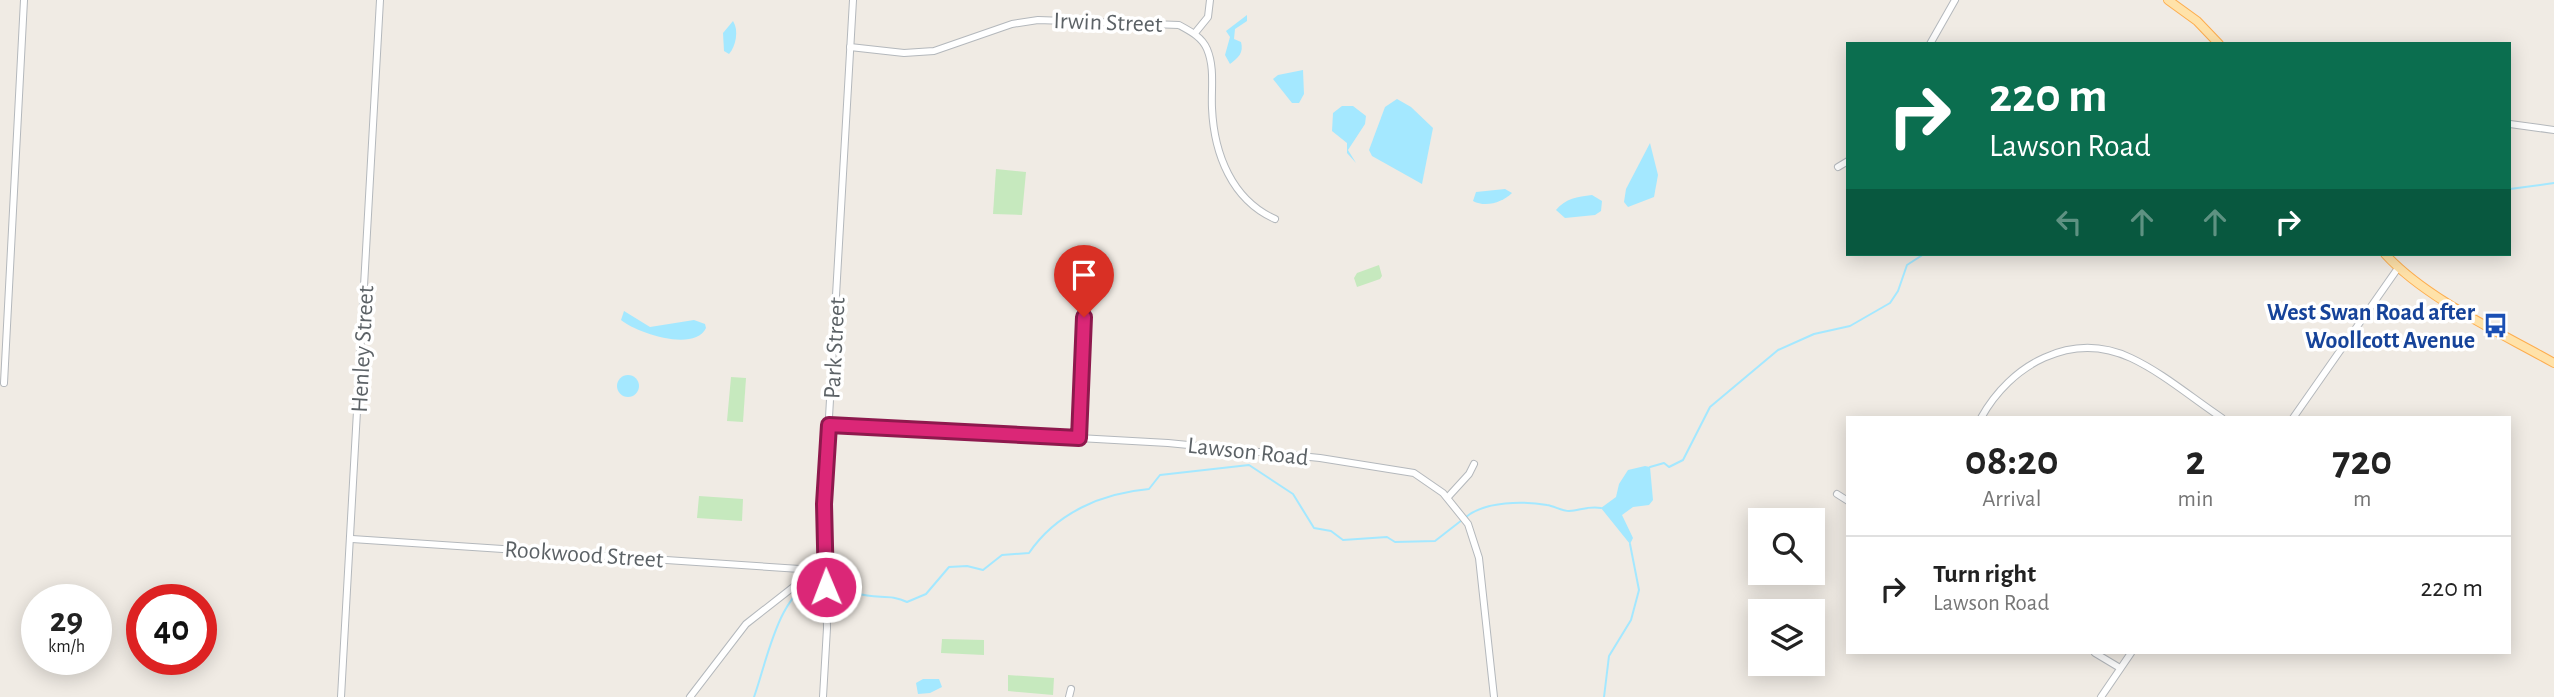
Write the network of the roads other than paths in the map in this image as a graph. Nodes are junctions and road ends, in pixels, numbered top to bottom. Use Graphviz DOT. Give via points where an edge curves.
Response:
graph roads {
  1 [pos="23,0"];
  2 [pos="380,0"];
  3 [pos="853,0"];
  4 [pos="1210,0"];
  5 [pos="1955,0"];
  6 [pos="2168,0"];
  7 [pos="1195,33"];
  8 [pos="1931,42"];
  9 [pos="2217,42"];
  10 [pos="850,47"];
  11 [pos="2511,124"];
  12 [pos="2554,130"];
  13 [pos="1846,162"];
  14 [pos="1838,167"];
  15 [pos="1275,219"];
  16 [pos="2387,256"];
  17 [pos="2398,268"];
  18 [pos="1084,317"];
  19 [pos="2554,363"];
  20 [pos="4,383"];
  21 [pos="1982,416"];
  22 [pos="2219,416"];
  23 [pos="2294,416"];
  24 [pos="829,425"];
  25 [pos="1079,438"];
  26 [pos="1474,464"];
  27 [pos="1837,494"];
  28 [pos="1448,497"];
  29 [pos="1846,500"];
  30 [pos="352,539"];
  31 [pos="826,565"];
  32 [pos="815,570"];
  33 [pos="2097,654"];
  34 [pos="2130,654"];
  35 [pos="2120,668"];
  36 [pos="341,697"];
  37 [pos="691,697"];
  38 [pos="822,697"];
  39 [pos="1494,697"];
  40 [pos="2101,697"];
  1 -- 20 [label="street"];
  2 -- 30 [label="street, Henley Street"];
  3 -- 10 [label="street, Park Street"];
  4 -- 7 [label="street" via="1208,17"];
  5 -- 8 [label="street"];
  6 -- 9 [label="main road"];
  7 -- 10 [label="street, Irwin Street" via="1157,22 1038,20 934,51"];
  7 -- 15 [label="street, Irwin Street" via="1212,68 1212,110 1220,158 1232,183 1258,212"];
  10 -- 24 [label="street, Park Street"];
  11 -- 12 [label="street"];
  13 -- 14 [label="street"];
  16 -- 17 [label="main road"];
  17 -- 19 [label="main road"];
  17 -- 23 [label="street"];
  18 -- 25 [label="street"];
  21 -- 22 [label="street" via="2006,381 2024,367 2044,355 2072,350 2104,350 2129,357"];
  24 -- 25 [label="street, Lawson Road"];
  24 -- 31 [label="street, Park Street"];
  25 -- 28 [label="street, Lawson Road" via="1225,448 1397,468 1414,473"];
  26 -- 28 [label="street"];
  27 -- 29 [label="street"];
  28 -- 39 [label="street, Lawson Road" via="1468,524 1479,558"];
  30 -- 32 [label="street, Rookwood Street"];
  30 -- 36 [label="street, Henley Street"];
  31 -- 32 [label="street"];
  31 -- 38 [label="street, Park Street"];
  32 -- 37 [label="street" via="746,624"];
  33 -- 35 [label="street"];
  34 -- 35 [label="street"];
  35 -- 40 [label="street"];
}
